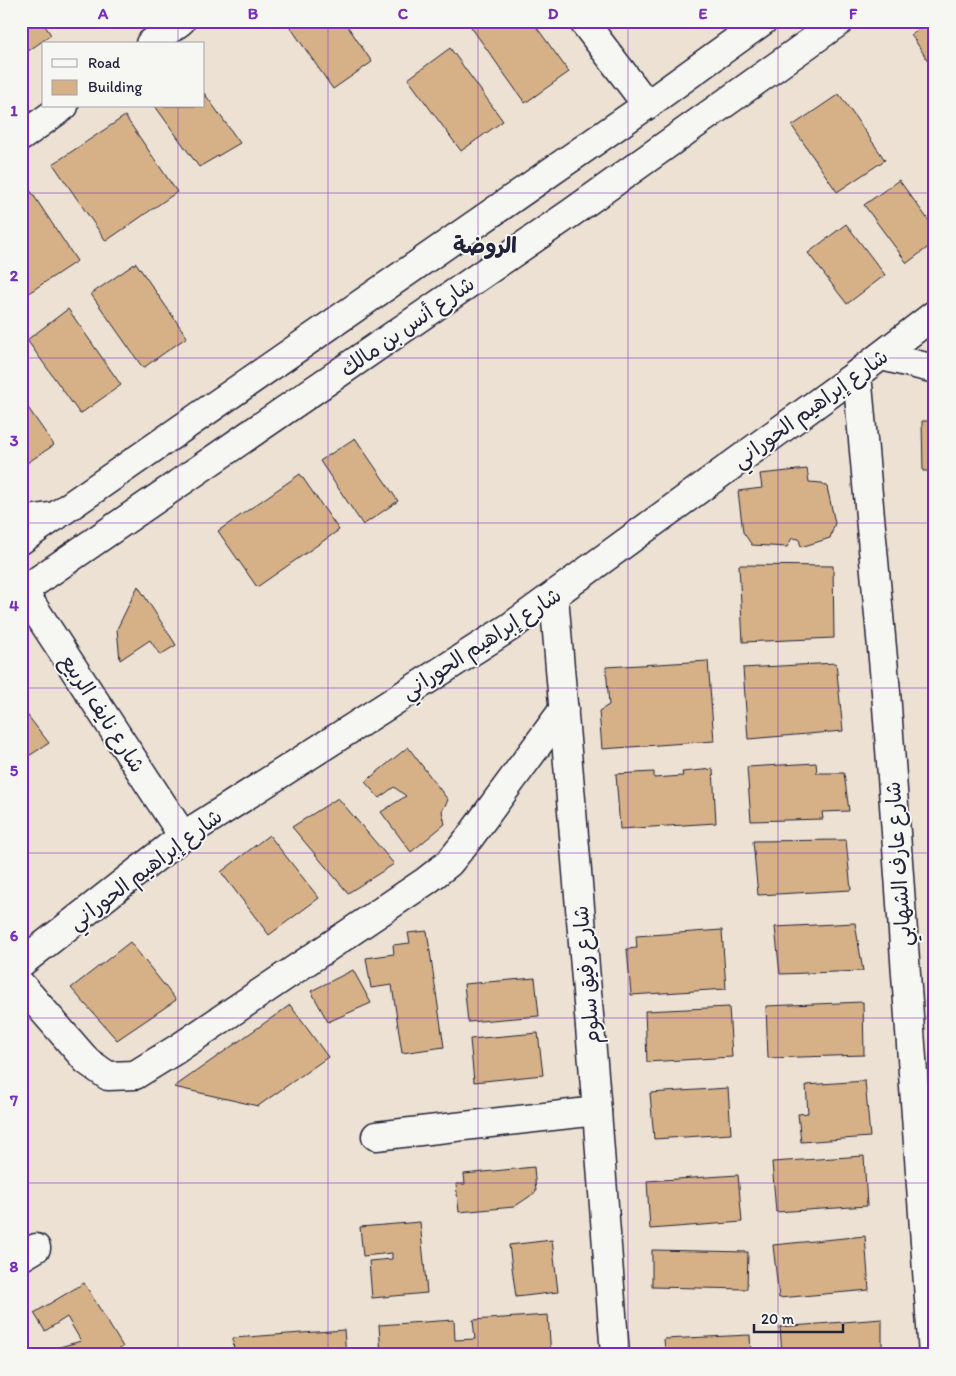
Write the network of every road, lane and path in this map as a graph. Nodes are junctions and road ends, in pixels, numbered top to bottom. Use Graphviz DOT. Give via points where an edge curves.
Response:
graph roads {
  1 [pos="181,21"];
  2 [pos="583,21"];
  3 [pos="763,21"];
  4 [pos="840,21"];
  5 [pos="153,42"];
  6 [pos="648,105"];
  7 [pos="61,108"];
  8 [pos="21,137"];
  9 [pos="935,314"];
  10 [pos="881,356"];
  11 [pos="935,369"];
  12 [pos="857,374"];
  13 [pos="56,516"];
  14 [pos="21,521"];
  15 [pos="21,540"];
  16 [pos="22,592"];
  17 [pos="554,596"];
  18 [pos="564,709"];
  19 [pos="183,836"];
  20 [pos="21,963"];
  21 [pos="21,985"];
  22 [pos="597,1111"];
  23 [pos="376,1136"];
  24 [pos="614,1355"];
  25 [pos="933,1355"];
  1 -- 5 [label="street"];
  2 -- 6 [label="street"];
  3 -- 6 [label="street"];
  4 -- 16 [label="street, شارع أنس بن مالك" via="571,213"];
  6 -- 13 [label="street"];
  7 -- 8 [label="street"];
  9 -- 10 [label="street, شارع إبراهيم الحوراني"];
  10 -- 11 [label="street"];
  10 -- 12 [label="street, شارع إبراهيم الحوراني"];
  12 -- 17 [label="street, شارع إبراهيم الحوراني"];
  12 -- 25 [label="street, شارع عارف الشهابي" via="886,692"];
  13 -- 14 [label="street"];
  13 -- 15 [label="street"];
  16 -- 19 [label="street, شارع نايف الربيع"];
  17 -- 18 [label="street, شارع رفيق سلوم"];
  17 -- 19 [label="street, شارع إبراهيم الحوراني"];
  18 -- 21 [label="street" via="499,800 449,862 426,881 135,1075 108,1076 87,1061"];
  18 -- 22 [label="street, شارع رفيق سلوم"];
  19 -- 20 [label="street, شارع إبراهيم الحوراني"];
  22 -- 23 [label="street"];
  22 -- 24 [label="street, شارع رفيق سلوم"];
}
